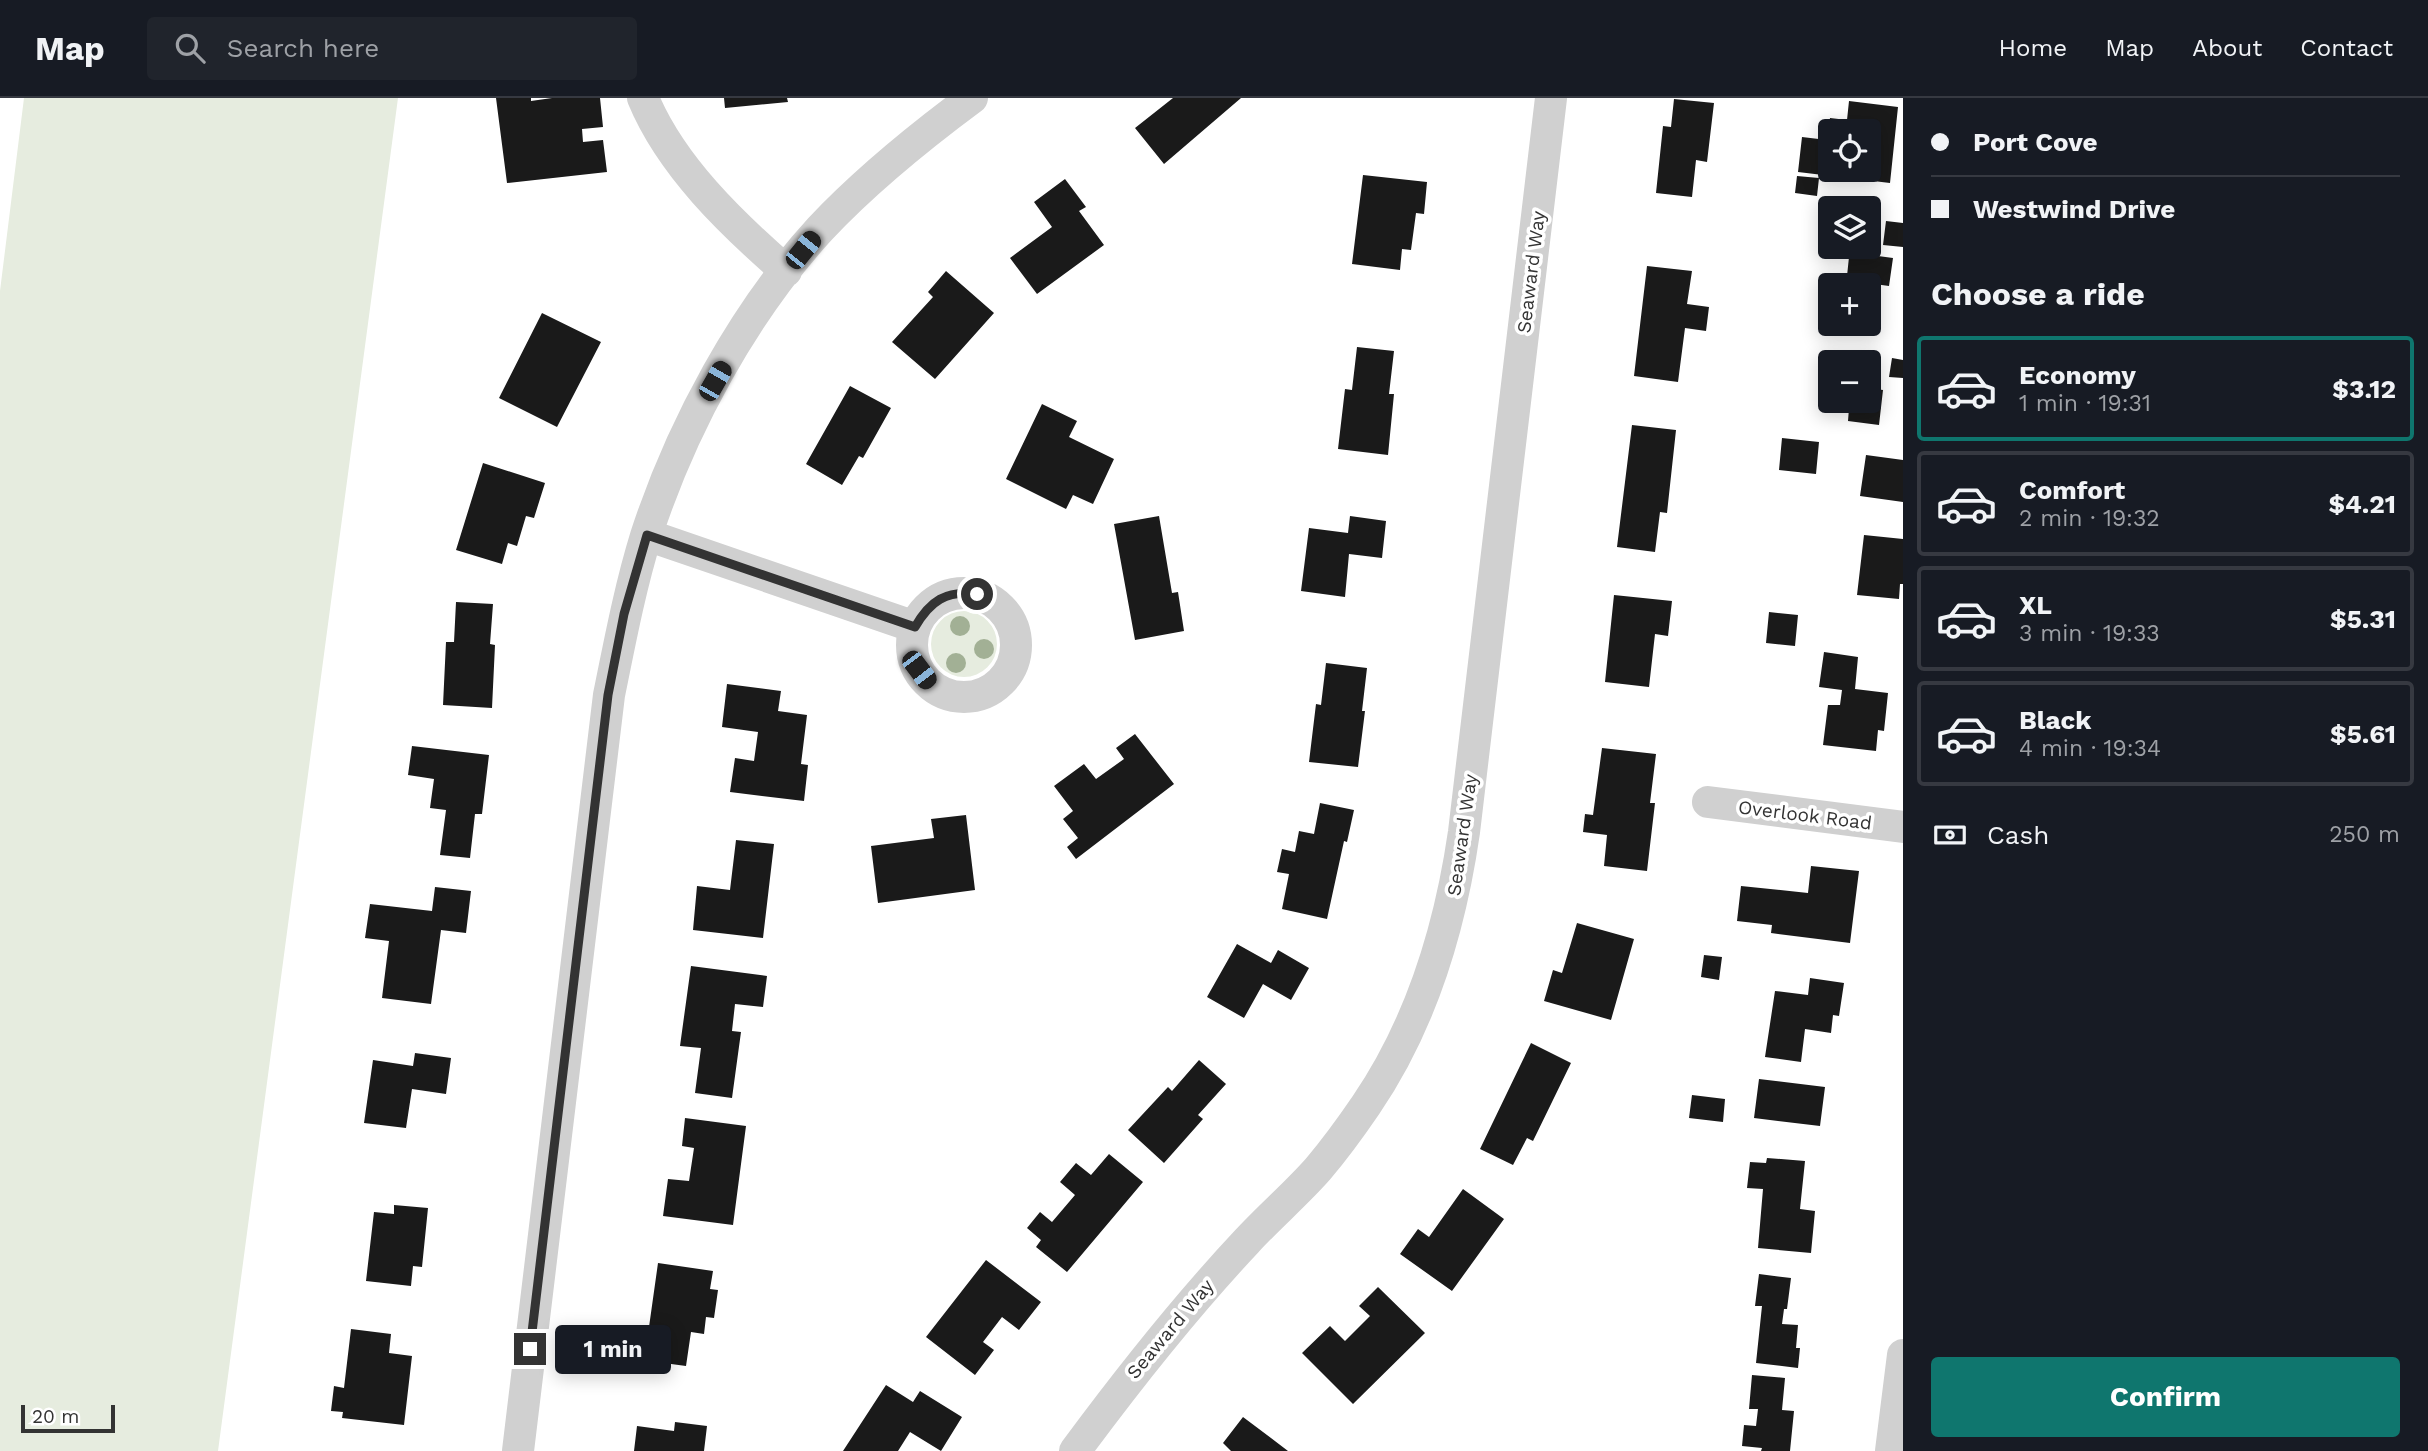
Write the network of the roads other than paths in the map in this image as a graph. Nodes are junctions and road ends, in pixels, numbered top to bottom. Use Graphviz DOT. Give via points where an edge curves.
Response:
graph roads {
  1 [pos="643,98"];
  2 [pos="972,98"];
  3 [pos="1551,98"];
  4 [pos="786,271"];
  5 [pos="647,535"];
  6 [pos="915,627"];
  7 [pos="1708,802"];
  8 [pos="1903,827"];
  9 [pos="1903,1355"];
  10 [pos="518,1451"];
  11 [pos="1075,1451"];
  12 [pos="1891,1451"];
  1 -- 4 [label="street" via="713,203"];
  2 -- 4 [label="street" via="883,167"];
  3 -- 11 [label="street, Seaward Way" via="1463,841 1454,895 1426,990 1366,1105 1318,1168 1165,1333"];
  4 -- 5 [label="street" via="747,325 706,396"];
  5 -- 6 [label="street"];
  5 -- 10 [label="street" via="624,614 608,695"];
  7 -- 8 [label="street, Overlook Road"];
  9 -- 12 [label="street"];
}
